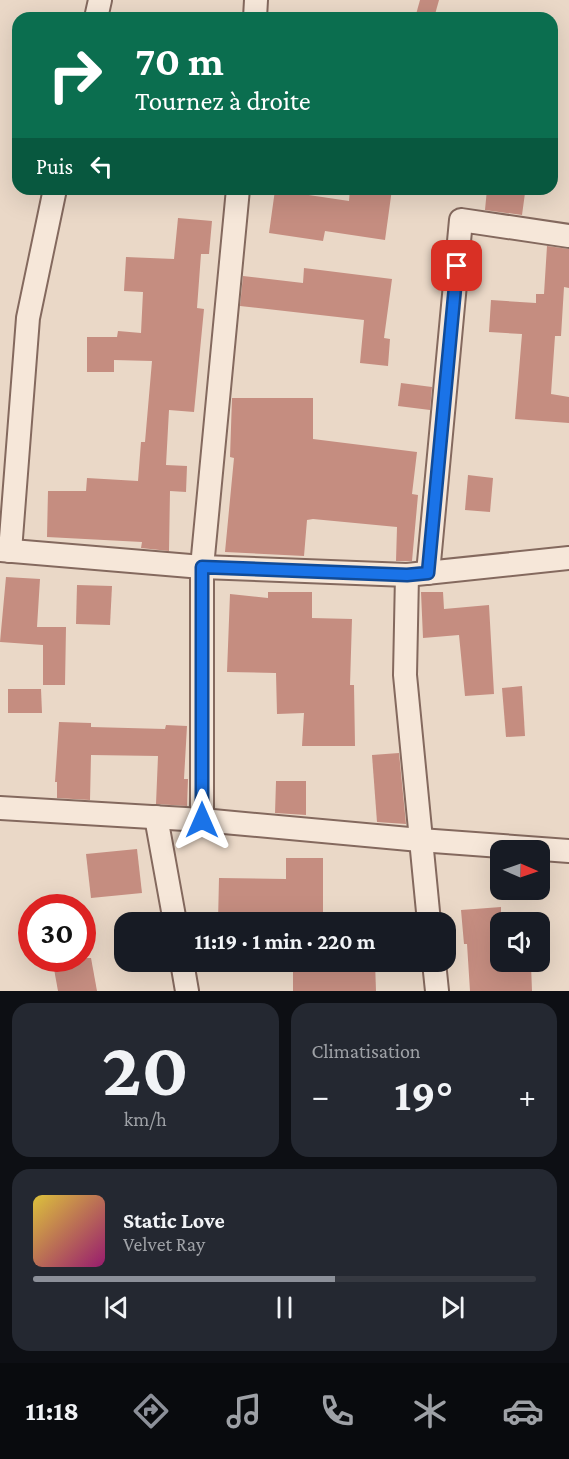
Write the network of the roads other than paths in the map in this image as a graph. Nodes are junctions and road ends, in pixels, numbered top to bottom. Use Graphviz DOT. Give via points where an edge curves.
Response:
graph roads {
  1 [pos="54,195"];
  2 [pos="237,195"];
  3 [pos="569,236"];
  4 [pos="5,551"];
  5 [pos="569,558"];
  6 [pos="202,567"];
  7 [pos="418,574"];
  8 [pos="0,808"];
  9 [pos="156,817"];
  10 [pos="202,820"];
  11 [pos="420,840"];
  12 [pos="569,851"];
  13 [pos="173,912"];
  14 [pos="428,912"];
  15 [pos="184,972"];
  16 [pos="435,972"];
  17 [pos="187,991"];
  18 [pos="437,991"];
  1 -- 4 [label="street" via="28,318"];
  2 -- 6 [label="street"];
  3 -- 7 [label="street" via="461,220"];
  4 -- 6 [label="street"];
  5 -- 7 [label="street"];
  6 -- 7 [label="street"];
  6 -- 10 [label="street"];
  7 -- 11 [label="street" via="405,675"];
  8 -- 9 [label="street"];
  9 -- 10 [label="street"];
  9 -- 13 [label="street"];
  10 -- 11 [label="street"];
  11 -- 12 [label="street"];
  11 -- 14 [label="street"];
  15 -- 17 [label="street"];
  16 -- 18 [label="street"];
}
